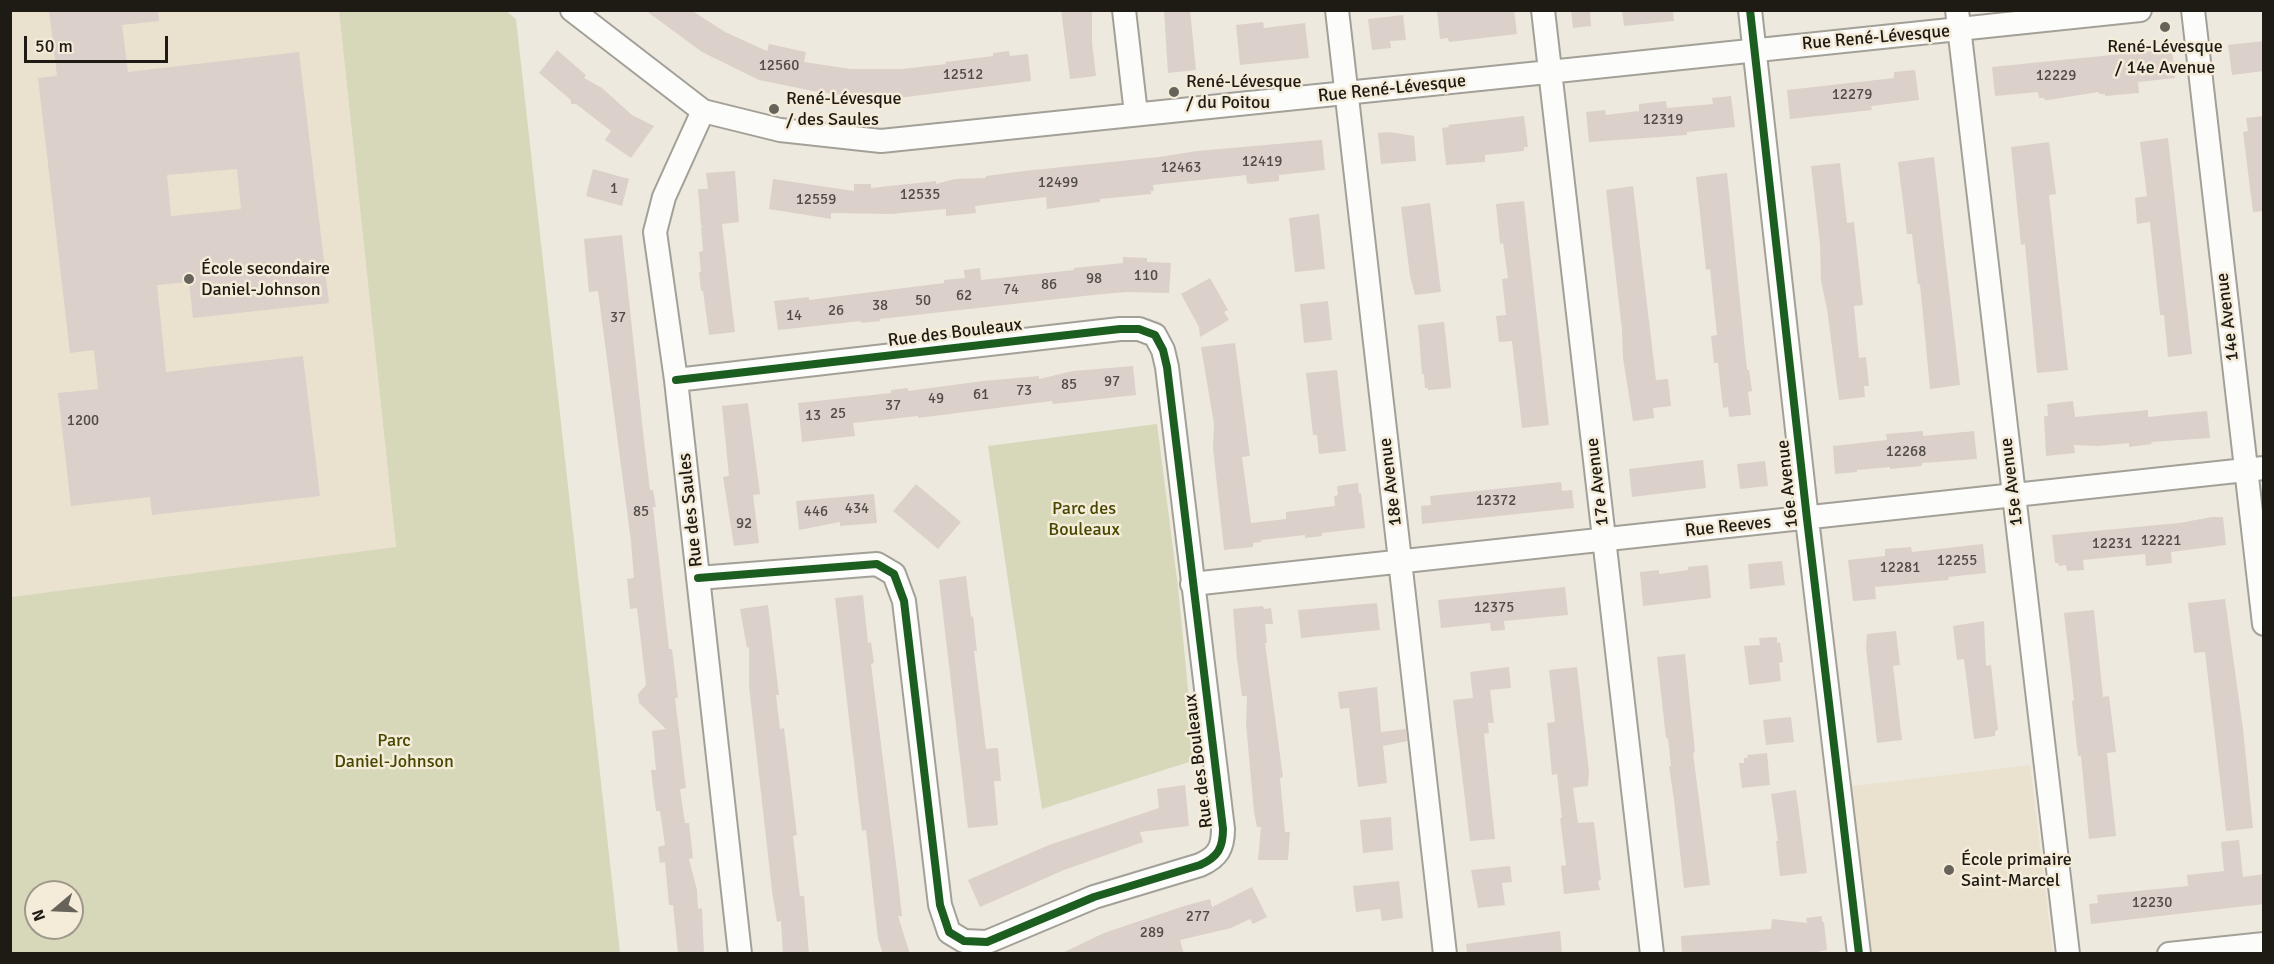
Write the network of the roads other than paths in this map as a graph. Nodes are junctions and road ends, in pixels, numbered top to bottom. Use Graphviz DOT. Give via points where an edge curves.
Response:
graph roads {
  1 [pos="572,10"];
  2 [pos="1124,10"];
  3 [pos="1337,10"];
  4 [pos="1543,10"];
  5 [pos="1750,10"];
  6 [pos="2140,10"];
  7 [pos="2193,10"];
  8 [pos="1958,20"];
  9 [pos="1755,50"];
  10 [pos="1551,73"];
  11 [pos="1347,93"];
  12 [pos="703,111"];
  13 [pos="1136,114"];
  14 [pos="676,380"];
  15 [pos="2255,469"];
  16 [pos="2013,494"];
  17 [pos="1807,519"];
  18 [pos="1605,540"];
  19 [pos="1401,562"];
  20 [pos="698,578"];
  21 [pos="1192,584"];
  22 [pos="2264,624"];
  23 [pos="2264,944"];
  24 [pos="740,954"];
  25 [pos="1445,954"];
  26 [pos="1652,954"];
  27 [pos="1858,954"];
  28 [pos="2068,954"];
  29 [pos="2169,954"];
  1 -- 12 [label="street, Rue René-Lévesque"];
  2 -- 13 [label="street"];
  3 -- 11 [label="street, 18e Avenue"];
  4 -- 10 [label="street, 17e Avenue"];
  5 -- 9 [label="street, 16e Avenue"];
  6 -- 8 [label="street, Rue René-Lévesque"];
  7 -- 15 [label="street, 14e Avenue"];
  8 -- 9 [label="street, Rue René-Lévesque"];
  8 -- 16 [label="street, 15e Avenue"];
  9 -- 10 [label="street, Rue René-Lévesque"];
  9 -- 17 [label="street, 16e Avenue"];
  10 -- 11 [label="street, Rue René-Lévesque"];
  10 -- 18 [label="street, 17e Avenue"];
  11 -- 13 [label="street, Rue René-Lévesque"];
  11 -- 19 [label="street, 18e Avenue"];
  12 -- 13 [label="street, Rue René-Lévesque" via="780,130 881,141"];
  12 -- 14 [label="street, Rue des Saules" via="664,197 656,232"];
  14 -- 20 [label="street, Rue des Saules"];
  14 -- 21 [label="street, Rue des Bouleaux" via="1139,328 1155,335 1167,367"];
  15 -- 16 [label="street, Rue Reeves"];
  15 -- 22 [label="street, 14e Avenue"];
  16 -- 17 [label="street, Rue Reeves"];
  16 -- 28 [label="street, 15e Avenue"];
  17 -- 18 [label="street, Rue Reeves"];
  17 -- 27 [label="street, 16e Avenue"];
  18 -- 19 [label="street, Rue Reeves"];
  18 -- 26 [label="street, 17e Avenue"];
  19 -- 21 [label="street, Rue Reeves"];
  19 -- 25 [label="street, 18e Avenue"];
  20 -- 21 [label="street, Rue des Bouleaux" via="877,564 894,574 904,601 940,905 949,932 964,941 987,942 1095,897 1200,865 1219,854 1223,829"];
  20 -- 24 [label="street, Rue des Saules"];
  23 -- 29 [label="street"];
}
